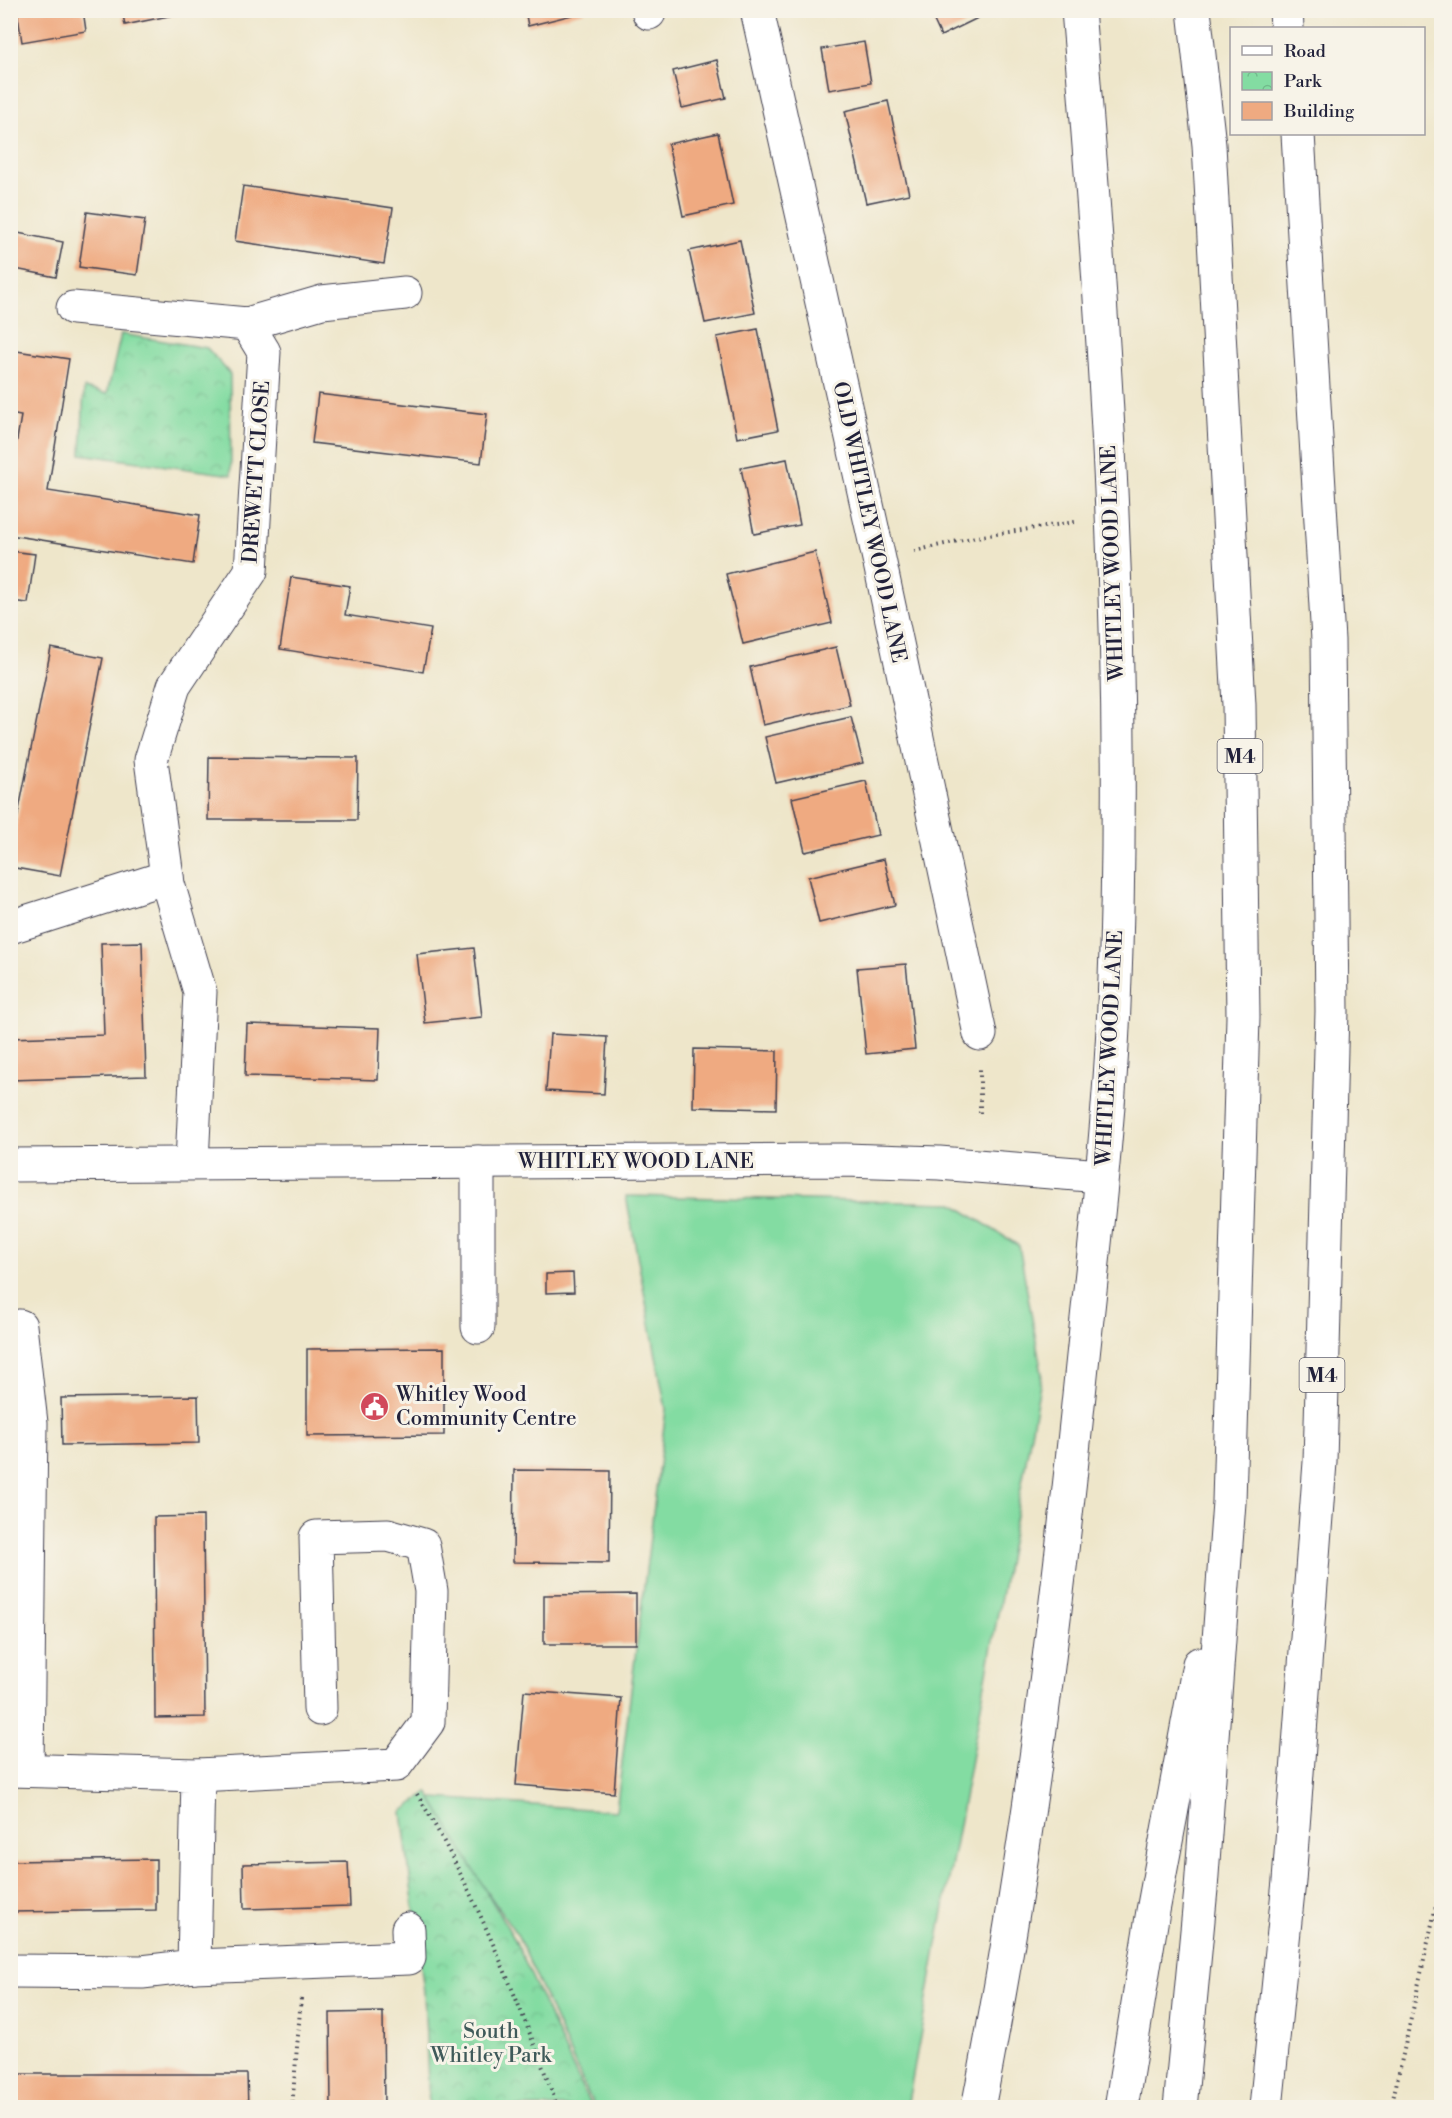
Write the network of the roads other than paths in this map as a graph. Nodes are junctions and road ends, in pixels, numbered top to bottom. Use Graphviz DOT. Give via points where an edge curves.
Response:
graph roads {
  1 [pos="757,10"];
  2 [pos="1078,10"];
  3 [pos="1194,10"];
  4 [pos="1286,10"];
  5 [pos="1287,27"];
  6 [pos="1298,135"];
  7 [pos="405,292"];
  8 [pos="73,308"];
  9 [pos="247,324"];
  10 [pos="167,877"];
  11 [pos="10,927"];
  12 [pos="980,1034"];
  13 [pos="478,1162"];
  14 [pos="192,1164"];
  15 [pos="10,1165"];
  16 [pos="1101,1176"];
  17 [pos="20,1326"];
  18 [pos="478,1327"];
  19 [pos="1229,1502"];
  20 [pos="320,1709"];
  21 [pos="19,1769"];
  22 [pos="198,1775"];
  23 [pos="408,1929"];
  24 [pos="194,1966"];
  25 [pos="10,1971"];
  26 [pos="978,2108"];
  27 [pos="1121,2108"];
  28 [pos="1180,2108"];
  29 [pos="1266,2108"];
  1 -- 12 [label="main road, OLD WHITLEY WOOD LANE"];
  2 -- 16 [label="main road, WHITLEY WOOD LANE" via="1095,213 1116,628 1118,824 1114,1008"];
  3 -- 19 [label="main road, M4" via="1209,145 1239,705 1243,1017"];
  4 -- 5 [label="main road"];
  6 -- 29 [label="main road, M4" via="1328,640 1332,1011 1320,1462 1289,1881"];
  7 -- 9 [label="main road" via="322,302"];
  8 -- 9 [label="main road"];
  9 -- 10 [label="main road, DREWETT CLOSE" via="264,352 251,571 174,686 151,760"];
  10 -- 11 [label="main road"];
  10 -- 14 [label="main road, DREWETT CLOSE" via="200,992"];
  13 -- 14 [label="main road, WHITLEY WOOD LANE"];
  13 -- 16 [label="main road, WHITLEY WOOD LANE" via="845,1160"];
  13 -- 18 [label="main road"];
  14 -- 15 [label="main road, WHITLEY WOOD LANE"];
  16 -- 26 [label="main road" via="1042,1722"];
  17 -- 21 [label="main road" via="31,1423"];
  19 -- 27 [label="main road, M4" via="1153,1911"];
  19 -- 28 [label="main road, M4" via="1201,1889"];
  20 -- 22 [label="main road" via="316,1537 388,1535 423,1545 431,1591 428,1722 396,1765"];
  21 -- 22 [label="main road"];
  22 -- 24 [label="main road"];
  23 -- 24 [label="main road" via="409,1958"];
  24 -- 25 [label="main road" via="142,1972"];
}
